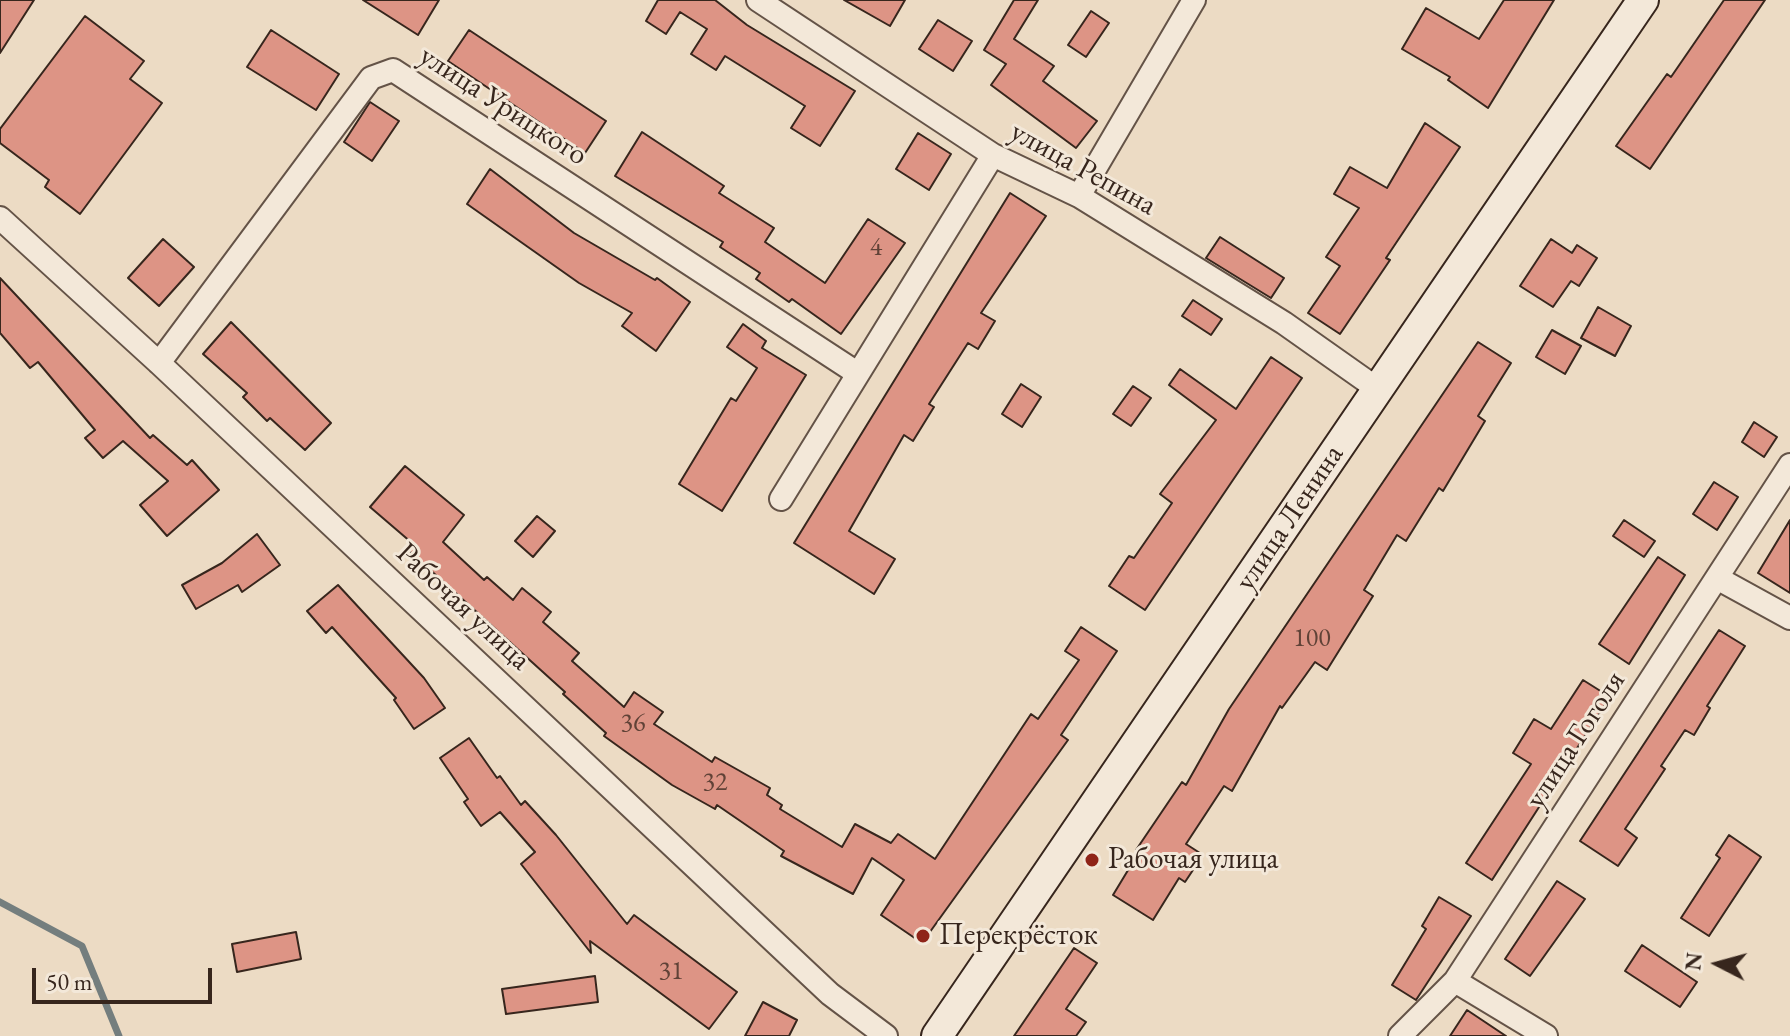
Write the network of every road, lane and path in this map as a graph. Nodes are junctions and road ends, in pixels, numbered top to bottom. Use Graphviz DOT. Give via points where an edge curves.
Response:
graph roads {
  1 [pos="758,0"];
  2 [pos="1194,0"];
  3 [pos="1643,0"];
  4 [pos="993,155"];
  5 [pos="1079,196"];
  6 [pos="0,218"];
  7 [pos="159,363"];
  8 [pos="857,373"];
  9 [pos="1379,390"];
  10 [pos="1790,465"];
  11 [pos="781,499"];
  12 [pos="1717,578"];
  13 [pos="1790,618"];
  14 [pos="1455,981"];
  15 [pos="886,1036"];
  16 [pos="937,1036"];
  17 [pos="1400,1036"];
  18 [pos="1546,1036"];
  1 -- 4 [label="street, улица Репина"];
  2 -- 5 [label="street"];
  3 -- 9 [label="street, улица Ленина"];
  4 -- 5 [label="street, улица Репина"];
  4 -- 8 [label="street"];
  5 -- 9 [label="street, улица Репина" via="1284,323"];
  6 -- 7 [label="street, Рабочая улица"];
  7 -- 8 [label="street, улица Урицкого" via="371,78 393,70"];
  7 -- 15 [label="street, Рабочая улица" via="830,994"];
  8 -- 11 [label="street"];
  9 -- 16 [label="street, улица Ленина"];
  10 -- 12 [label="street, улица Гоголя"];
  12 -- 13 [label="street"];
  12 -- 14 [label="street, улица Гоголя"];
  14 -- 17 [label="street, улица Гоголя"];
  14 -- 18 [label="street"];
}
